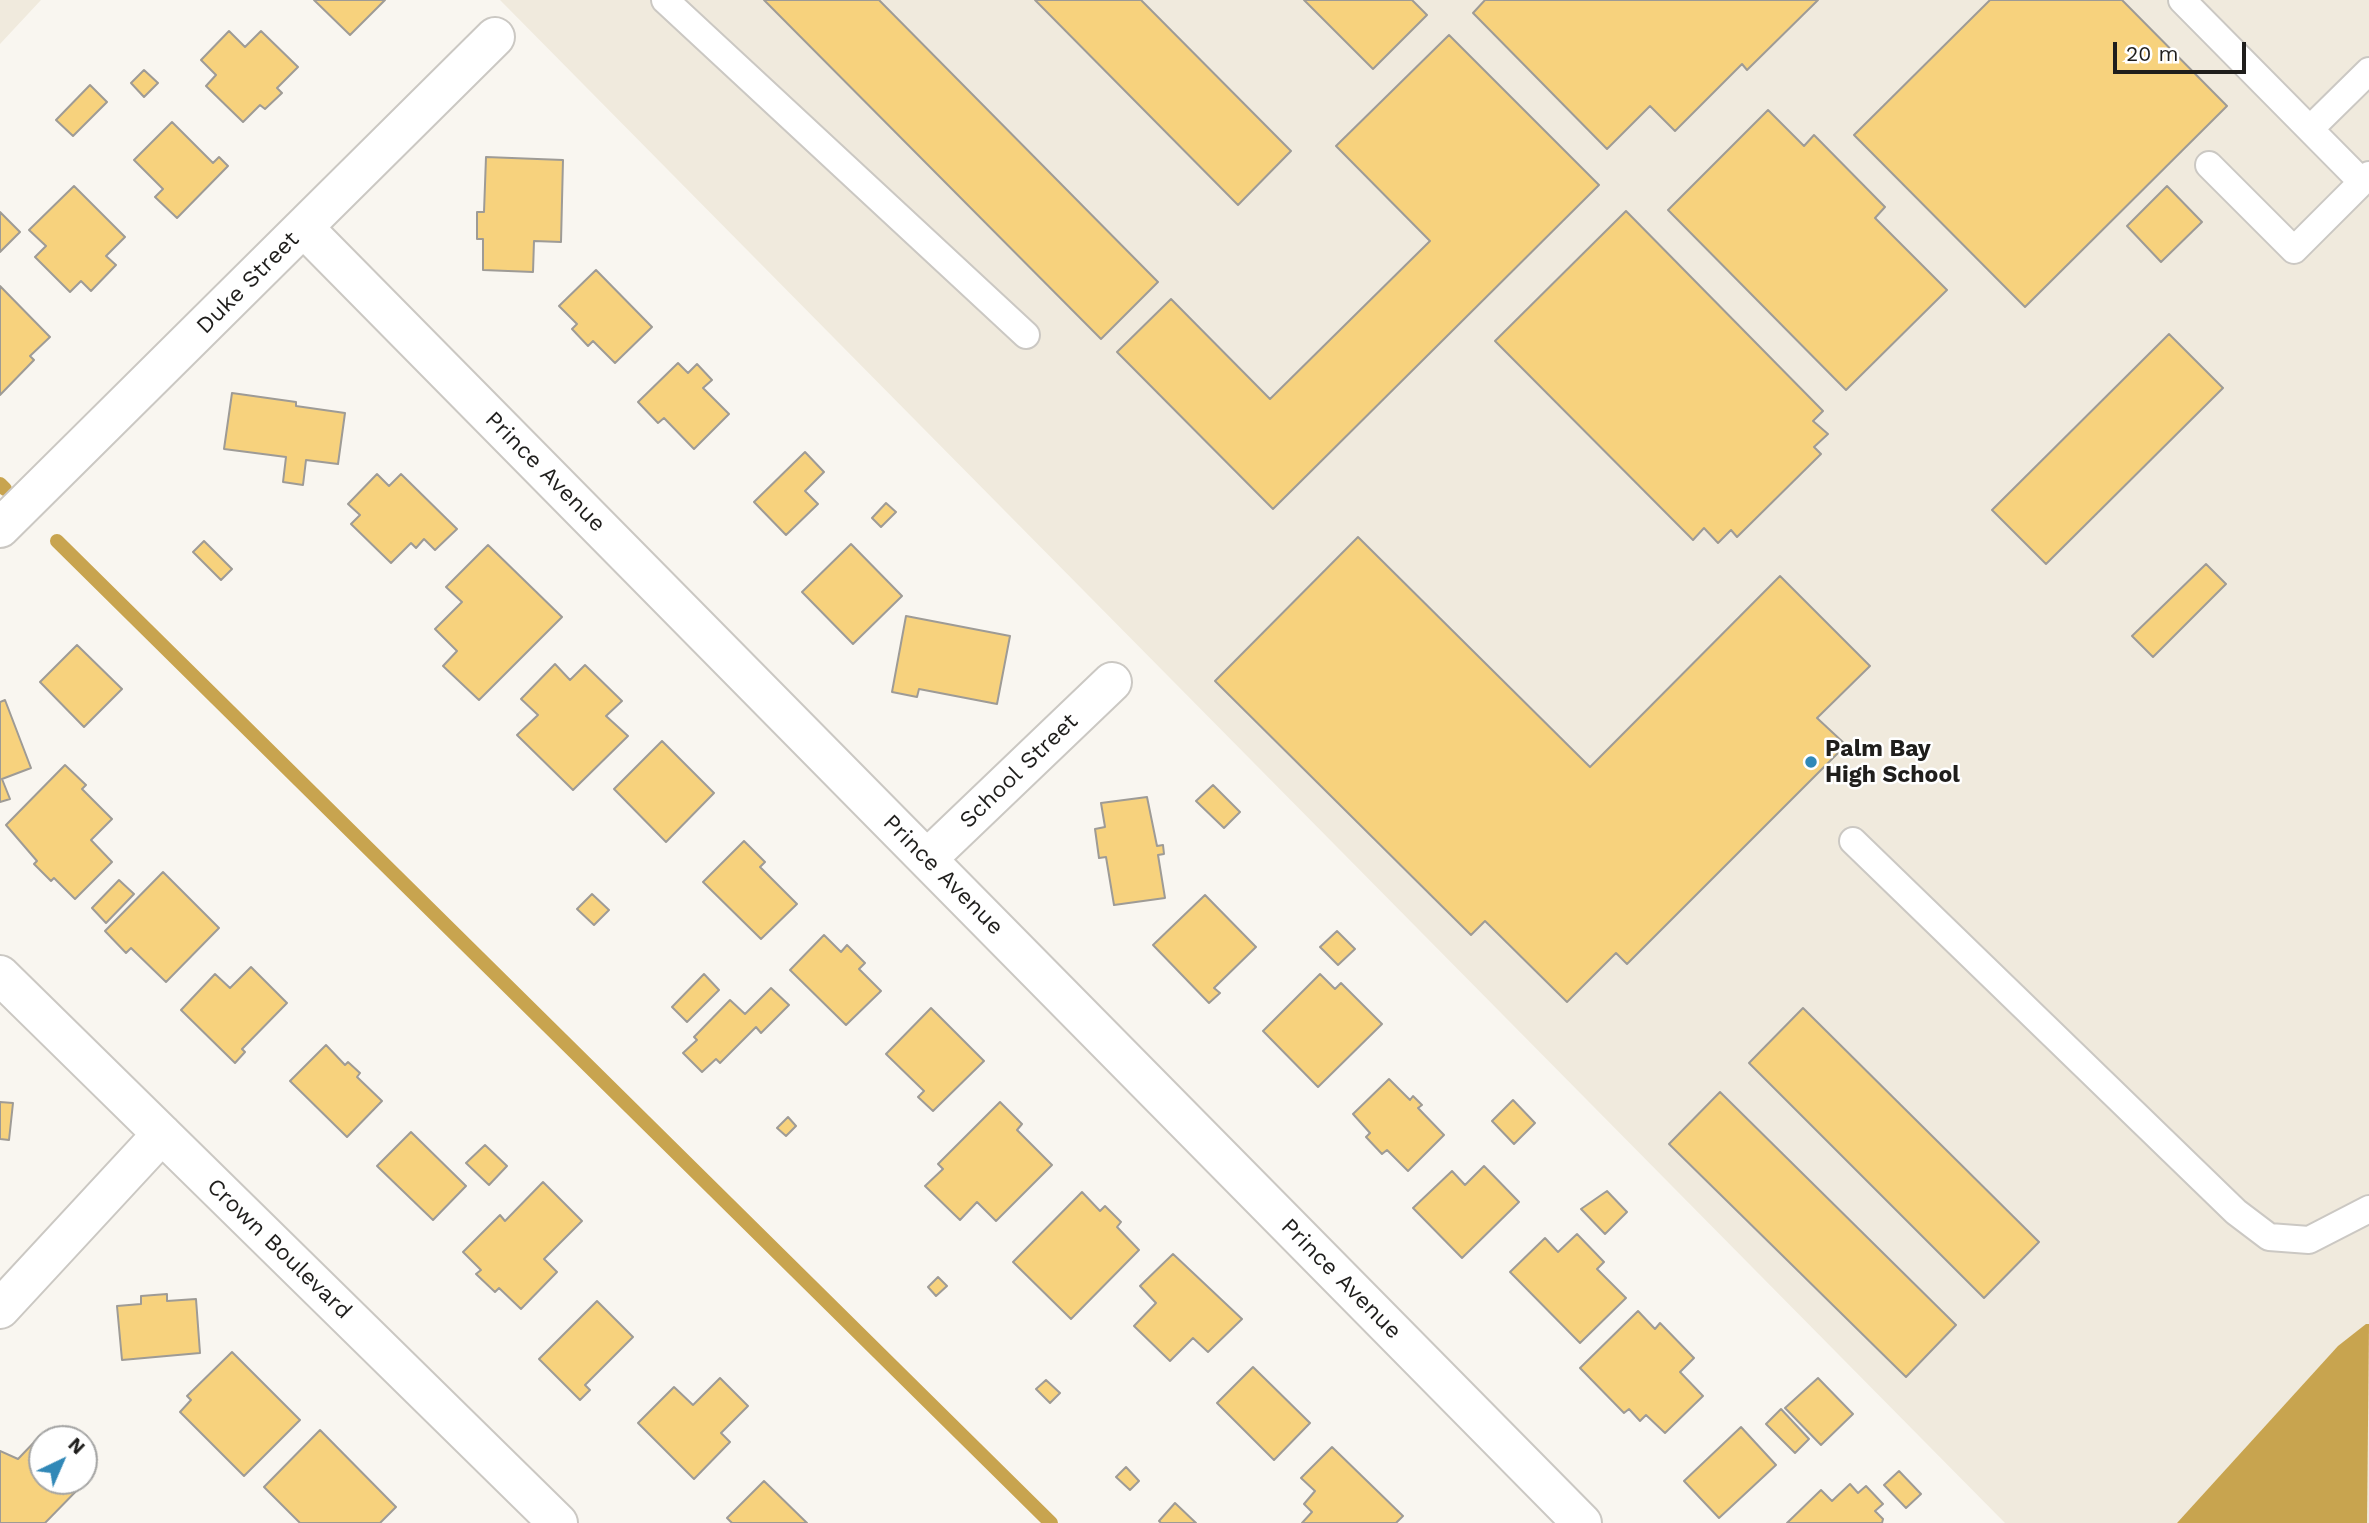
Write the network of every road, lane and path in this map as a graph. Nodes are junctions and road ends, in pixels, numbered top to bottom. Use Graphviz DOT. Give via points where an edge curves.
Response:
graph roads {
  1 [pos="665,0"];
  2 [pos="2182,0"];
  3 [pos="495,37"];
  4 [pos="2369,71"];
  5 [pos="2310,129"];
  6 [pos="2209,165"];
  7 [pos="2366,178"];
  8 [pos="304,228"];
  9 [pos="1026,335"];
  10 [pos="0,528"];
  11 [pos="1112,682"];
  12 [pos="1853,841"];
  13 [pos="927,859"];
  14 [pos="0,975"];
  15 [pos="162,1134"];
  16 [pos="2369,1209"];
  17 [pos="0,1309"];
  18 [pos="558,1523"];
  19 [pos="1582,1523"];
  1 -- 9 [label="lane"];
  2 -- 5 [label="lane"];
  3 -- 8 [label="street, Duke Street"];
  4 -- 5 [label="lane"];
  5 -- 7 [label="lane"];
  6 -- 7 [label="lane" via="2294,250"];
  8 -- 10 [label="street, Duke Street"];
  8 -- 13 [label="street, Prince Avenue"];
  11 -- 13 [label="street, School Street"];
  12 -- 16 [label="lane" via="2236,1212 2269,1237 2309,1240"];
  13 -- 19 [label="street, Prince Avenue"];
  14 -- 15 [label="street, Crown Boulevard"];
  15 -- 17 [label="street"];
  15 -- 18 [label="street, Crown Boulevard"];
}
